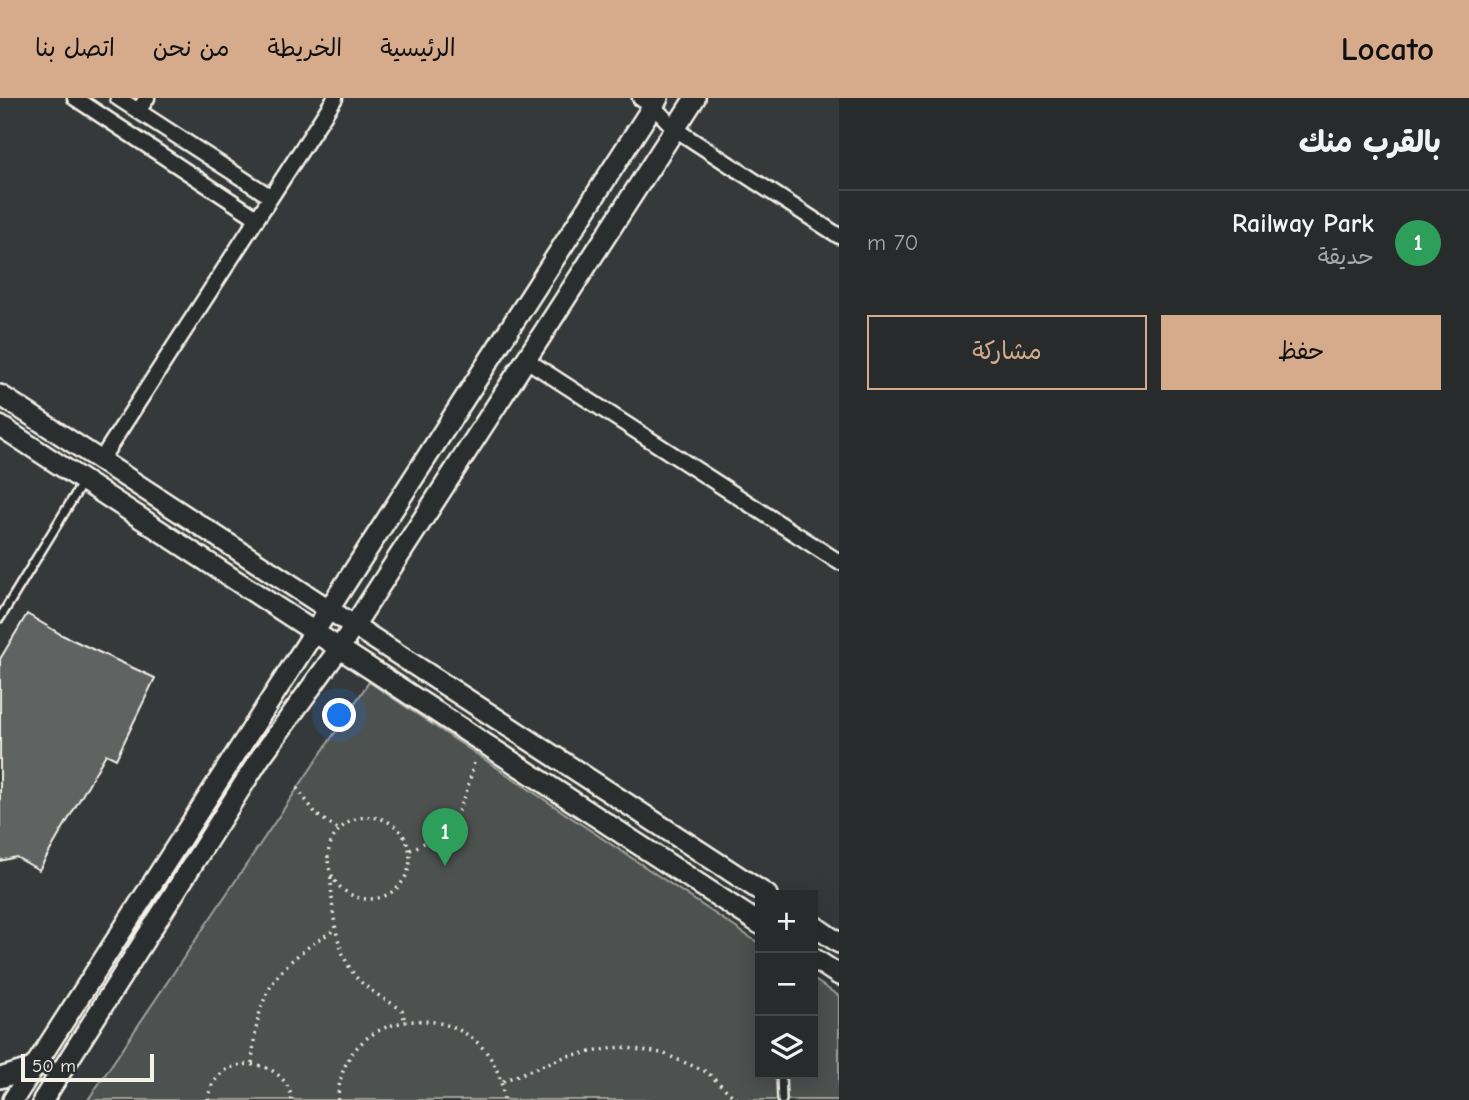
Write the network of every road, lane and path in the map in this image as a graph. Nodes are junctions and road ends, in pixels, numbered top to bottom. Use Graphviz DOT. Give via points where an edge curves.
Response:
graph roads {
  1 [pos="75,98"];
  2 [pos="118,98"];
  3 [pos="147,98"];
  4 [pos="335,98"];
  5 [pos="695,98"];
  6 [pos="650,101"];
  7 [pos="138,111"];
  8 [pos="675,129"];
  9 [pos="271,197"];
  10 [pos="257,218"];
  11 [pos="839,236"];
  12 [pos="525,359"];
  13 [pos="0,395"];
  14 [pos="0,426"];
  15 [pos="100,460"];
  16 [pos="84,481"];
  17 [pos="839,562"];
  18 [pos="328,609"];
  19 [pos="0,618"];
  20 [pos="354,626"];
  21 [pos="314,631"];
  22 [pos="339,649"];
  23 [pos="476,753"];
  24 [pos="297,788"];
  25 [pos="339,830"];
  26 [pos="410,850"];
  27 [pos="331,875"];
  28 [pos="759,890"];
  29 [pos="755,921"];
  30 [pos="818,928"];
  31 [pos="336,929"];
  32 [pos="839,941"];
  33 [pos="818,961"];
  34 [pos="839,975"];
  35 [pos="405,1021"];
  36 [pos="252,1063"];
  37 [pos="36,1067"];
  38 [pos="0,1078"];
  39 [pos="781,1079"];
  40 [pos="503,1081"];
  41 [pos="13,1100"];
  42 [pos="43,1100"];
  43 [pos="208,1100"];
  44 [pos="292,1100"];
  45 [pos="338,1100"];
  46 [pos="504,1100"];
  47 [pos="737,1100"];
  48 [pos="782,1100"];
  1 -- 10 [label="street"];
  2 -- 7 [label="street"];
  3 -- 7 [label="street"];
  4 -- 9 [label="street"];
  5 -- 8 [label="street"];
  6 -- 8 [label="street"];
  6 -- 18 [label="street"];
  7 -- 9 [label="street"];
  8 -- 11 [label="street"];
  8 -- 12 [label="street"];
  9 -- 10 [label="street"];
  10 -- 15 [label="street"];
  12 -- 17 [label="street"];
  12 -- 20 [label="street"];
  13 -- 15 [label="street"];
  14 -- 16 [label="street"];
  15 -- 18 [label="street"];
  16 -- 19 [label="lane"];
  16 -- 21 [label="street"];
  18 -- 20 [label="street"];
  18 -- 21 [label="street"];
  20 -- 22 [label="street"];
  20 -- 28 [label="street"];
  21 -- 22 [label="street"];
  21 -- 37 [label="street"];
  22 -- 29 [label="street"];
  22 -- 42 [label="street" via="260,758"];
  23 -- 26 [label="path" via="462,807 452,823 434,839"];
  24 -- 25 [label="path" via="317,815"];
  25 -- 26 [label="path" via="358,818 384,820 396,827"];
  25 -- 27 [label="path" via="329,845"];
  26 -- 27 [label="path" via="405,877 386,896 359,898 347,893"];
  27 -- 31 [label="path"];
  30 -- 32 [label="street"];
  31 -- 35 [label="path" via="348,963 361,982 402,1010"];
  31 -- 36 [label="path" via="300,951 280,970 263,1000"];
  33 -- 34 [label="street"];
  35 -- 40 [label="path" via="443,1021 470,1034 490,1054"];
  35 -- 45 [label="path" via="362,1043 346,1064"];
  36 -- 43 [label="path" via="225,1071"];
  36 -- 44 [label="path" via="277,1073"];
  37 -- 38 [label="street"];
  37 -- 41 [label="street"];
  39 -- 48 [label="lane"];
  40 -- 46 [label="path"];
  40 -- 47 [label="path" via="567,1056 621,1047 662,1053 707,1072"];
}
